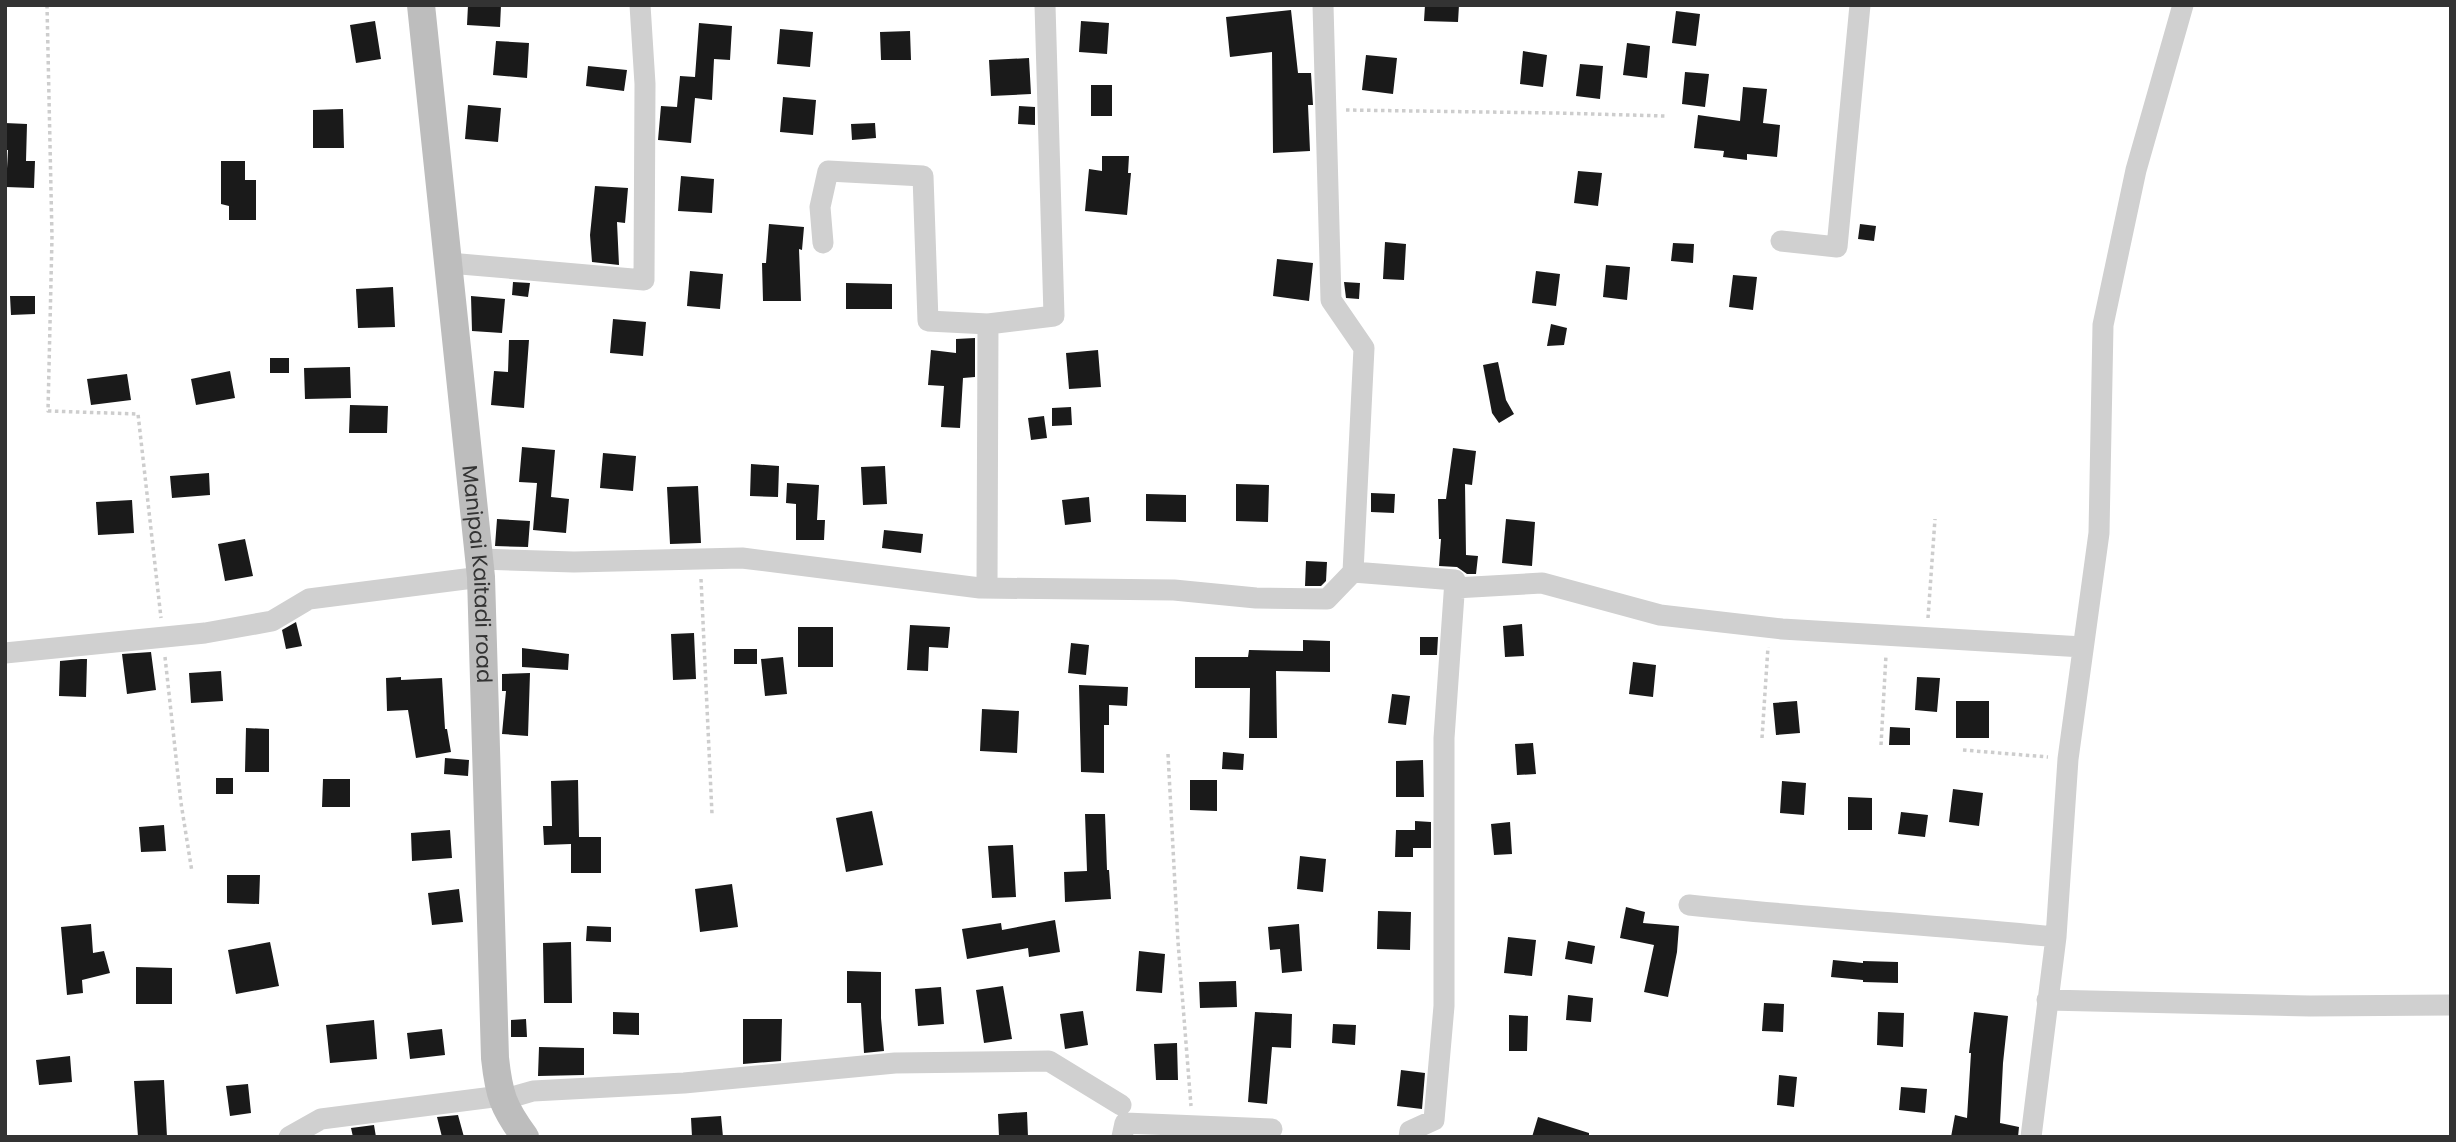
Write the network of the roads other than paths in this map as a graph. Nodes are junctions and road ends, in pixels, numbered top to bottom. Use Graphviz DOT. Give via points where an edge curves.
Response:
graph roads {
  1 [pos="421,5"];
  2 [pos="640,5"];
  3 [pos="1045,5"];
  4 [pos="1323,5"];
  5 [pos="1860,5"];
  6 [pos="2183,5"];
  7 [pos="1781,241"];
  8 [pos="823,243"];
  9 [pos="449,263"];
  10 [pos="988,324"];
  11 [pos="480,568"];
  12 [pos="1353,572"];
  13 [pos="987,588"];
  14 [pos="1455,588"];
  15 [pos="2083,647"];
  16 [pos="5,653"];
  17 [pos="1689,905"];
  18 [pos="2056,937"];
  19 [pos="2047,1000"];
  20 [pos="2451,1005"];
  21 [pos="501,1098"];
  22 [pos="1121,1105"];
  23 [pos="323,1128"];
  24 [pos="1272,1129"];
  25 [pos="289,1137"];
  26 [pos="525,1137"];
  27 [pos="1122,1137"];
  28 [pos="1409,1137"];
  29 [pos="2031,1137"];
  1 -- 9 [label="main road, Manipai Kaitadi road"];
  2 -- 9 [label="street" via="645,84 644,280"];
  3 -- 10 [label="street" via="1054,316"];
  4 -- 12 [label="street" via="1331,300 1364,348"];
  5 -- 7 [label="street" via="1837,247"];
  6 -- 15 [label="street" via="2136,170 2103,325 2099,533"];
  8 -- 10 [label="street" via="820,207 828,171 923,176 928,321"];
  9 -- 11 [label="main road, Manipai Kaitadi road"];
  10 -- 13 [label="street"];
  11 -- 13 [label="street" via="742,558"];
  11 -- 16 [label="street" via="309,599 272,621 205,633"];
  11 -- 21 [label="main road, Manipai Kaitadi road" via="495,1058"];
  12 -- 13 [label="street" via="1327,599 1174,590"];
  12 -- 14 [label="street" via="1455,580"];
  14 -- 15 [label="street" via="1542,583 1660,615 1770,628"];
  14 -- 28 [label="street" via="1444,738 1444,1006 1434,1120 1410,1131"];
  15 -- 18 [label="street" via="2068,759"];
  17 -- 18 [label="street"];
  18 -- 19 [label="street"];
  19 -- 20 [label="street"];
  19 -- 29 [label="street"];
  21 -- 22 [label="street" via="533,1091 684,1083 895,1063 1049,1061"];
  21 -- 23 [label="street"];
  21 -- 26 [label="main road, Manipai Kaitadi road"];
  23 -- 25 [label="street"];
  24 -- 27 [label="street" via="1125,1123"];
}
